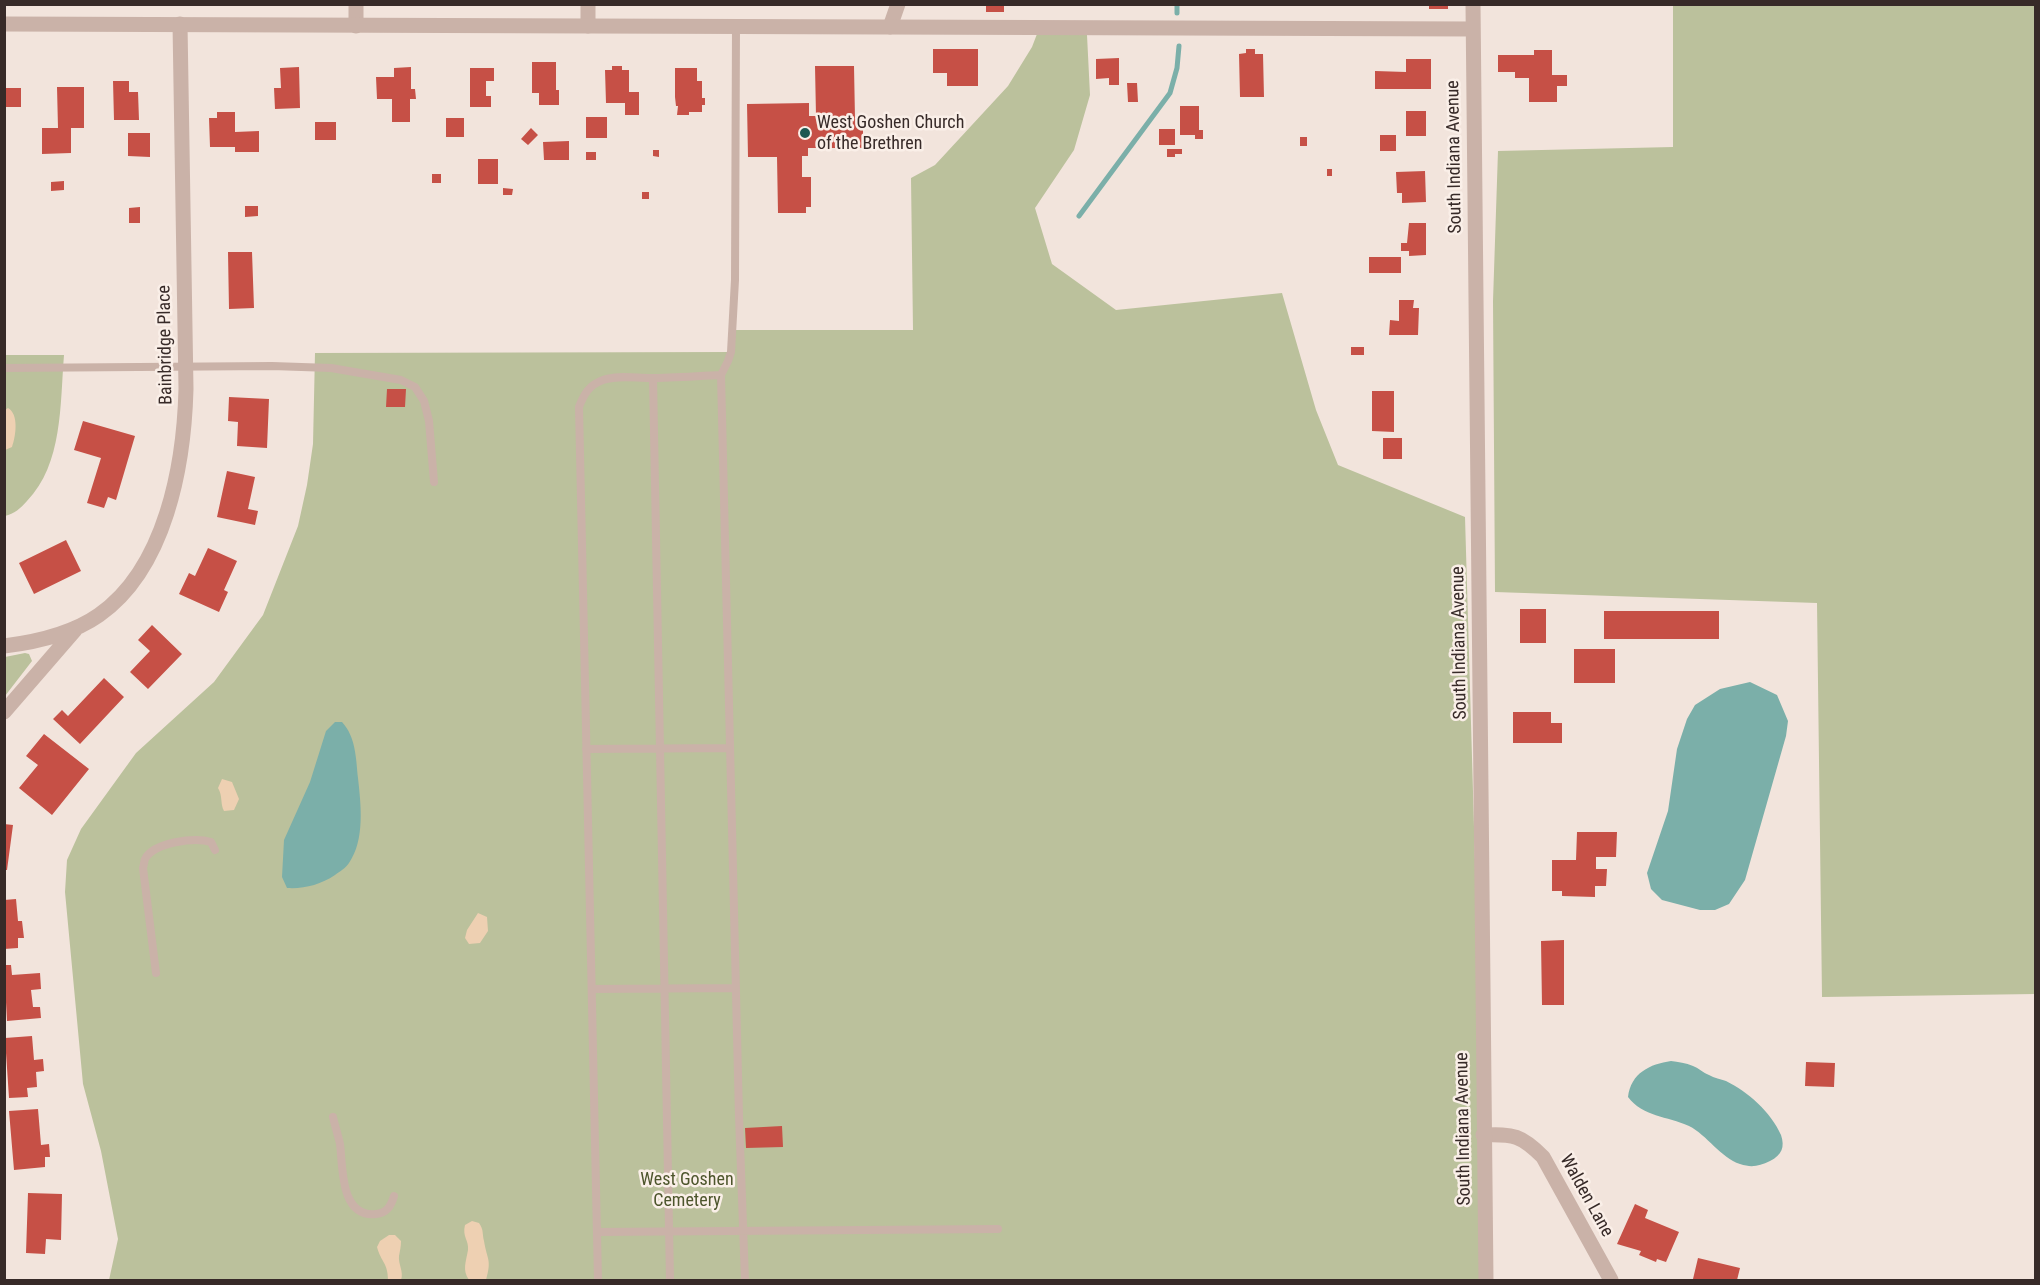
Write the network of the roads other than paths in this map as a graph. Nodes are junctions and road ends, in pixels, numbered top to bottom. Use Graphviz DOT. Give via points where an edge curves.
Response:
graph roads {
  1 [pos="356,4"];
  2 [pos="588,4"];
  3 [pos="898,4"];
  4 [pos="1473,4"];
  5 [pos="4,24"];
  6 [pos="180,24"];
  7 [pos="356,26"];
  8 [pos="588,26"];
  9 [pos="736,27"];
  10 [pos="890,27"];
  11 [pos="1473,29"];
  12 [pos="186,367"];
  13 [pos="4,368"];
  14 [pos="721,375"];
  15 [pos="653,378"];
  16 [pos="434,482"];
  17 [pos="77,628"];
  18 [pos="4,646"];
  19 [pos="4,712"];
  20 [pos="730,748"];
  21 [pos="586,749"];
  22 [pos="660,749"];
  23 [pos="215,850"];
  24 [pos="156,973"];
  25 [pos="665,988"];
  26 [pos="736,988"];
  27 [pos="592,989"];
  28 [pos="333,1117"];
  29 [pos="1483,1135"];
  30 [pos="394,1196"];
  31 [pos="998,1229"];
  32 [pos="597,1232"];
  33 [pos="743,1232"];
  34 [pos="669,1233"];
  35 [pos="598,1281"];
  36 [pos="670,1281"];
  37 [pos="745,1281"];
  38 [pos="1486,1281"];
  39 [pos="1611,1281"];
  1 -- 7 [label="street"];
  2 -- 8 [label="street"];
  3 -- 10 [label="street"];
  4 -- 11 [label="street, South Indiana Avenue"];
  5 -- 6 [label="street"];
  6 -- 7 [label="street"];
  6 -- 12 [label="street, Bainbridge Place"];
  7 -- 8 [label="street"];
  8 -- 9 [label="street"];
  9 -- 10 [label="street"];
  9 -- 14 [label="lane" via="735,280 731,352"];
  10 -- 11 [label="street"];
  11 -- 29 [label="street, South Indiana Avenue"];
  12 -- 13 [label="lane"];
  12 -- 16 [label="lane" via="331,368 400,380 414,387 424,401"];
  12 -- 17 [label="street, Bainbridge Place" via="181,460 160,531 124,591 100,614"];
  14 -- 15 [label="lane"];
  14 -- 20 [label="lane"];
  15 -- 21 [label="lane" via="602,380 584,393 579,407"];
  15 -- 22 [label="lane"];
  17 -- 18 [label="street, Bainbridge Place"];
  17 -- 19 [label="street, Bainbridge Place"];
  20 -- 22 [label="lane"];
  20 -- 26 [label="lane"];
  21 -- 22 [label="lane"];
  21 -- 27 [label="lane"];
  22 -- 25 [label="lane"];
  23 -- 24 [label="lane" via="211,842 201,839 180,841 154,850 146,858 143,868"];
  25 -- 26 [label="lane"];
  25 -- 27 [label="lane"];
  25 -- 34 [label="lane"];
  26 -- 33 [label="lane"];
  27 -- 32 [label="lane"];
  28 -- 30 [label="lane" via="346,1192 352,1205 365,1214 375,1214 391,1206"];
  29 -- 38 [label="street, South Indiana Avenue"];
  29 -- 39 [label="street, Walden Lane" via="1509,1135 1528,1142 1543,1158"];
  31 -- 33 [label="lane"];
  32 -- 34 [label="lane"];
  32 -- 35 [label="lane"];
  33 -- 34 [label="lane"];
  33 -- 37 [label="lane"];
  34 -- 36 [label="lane"];
}
